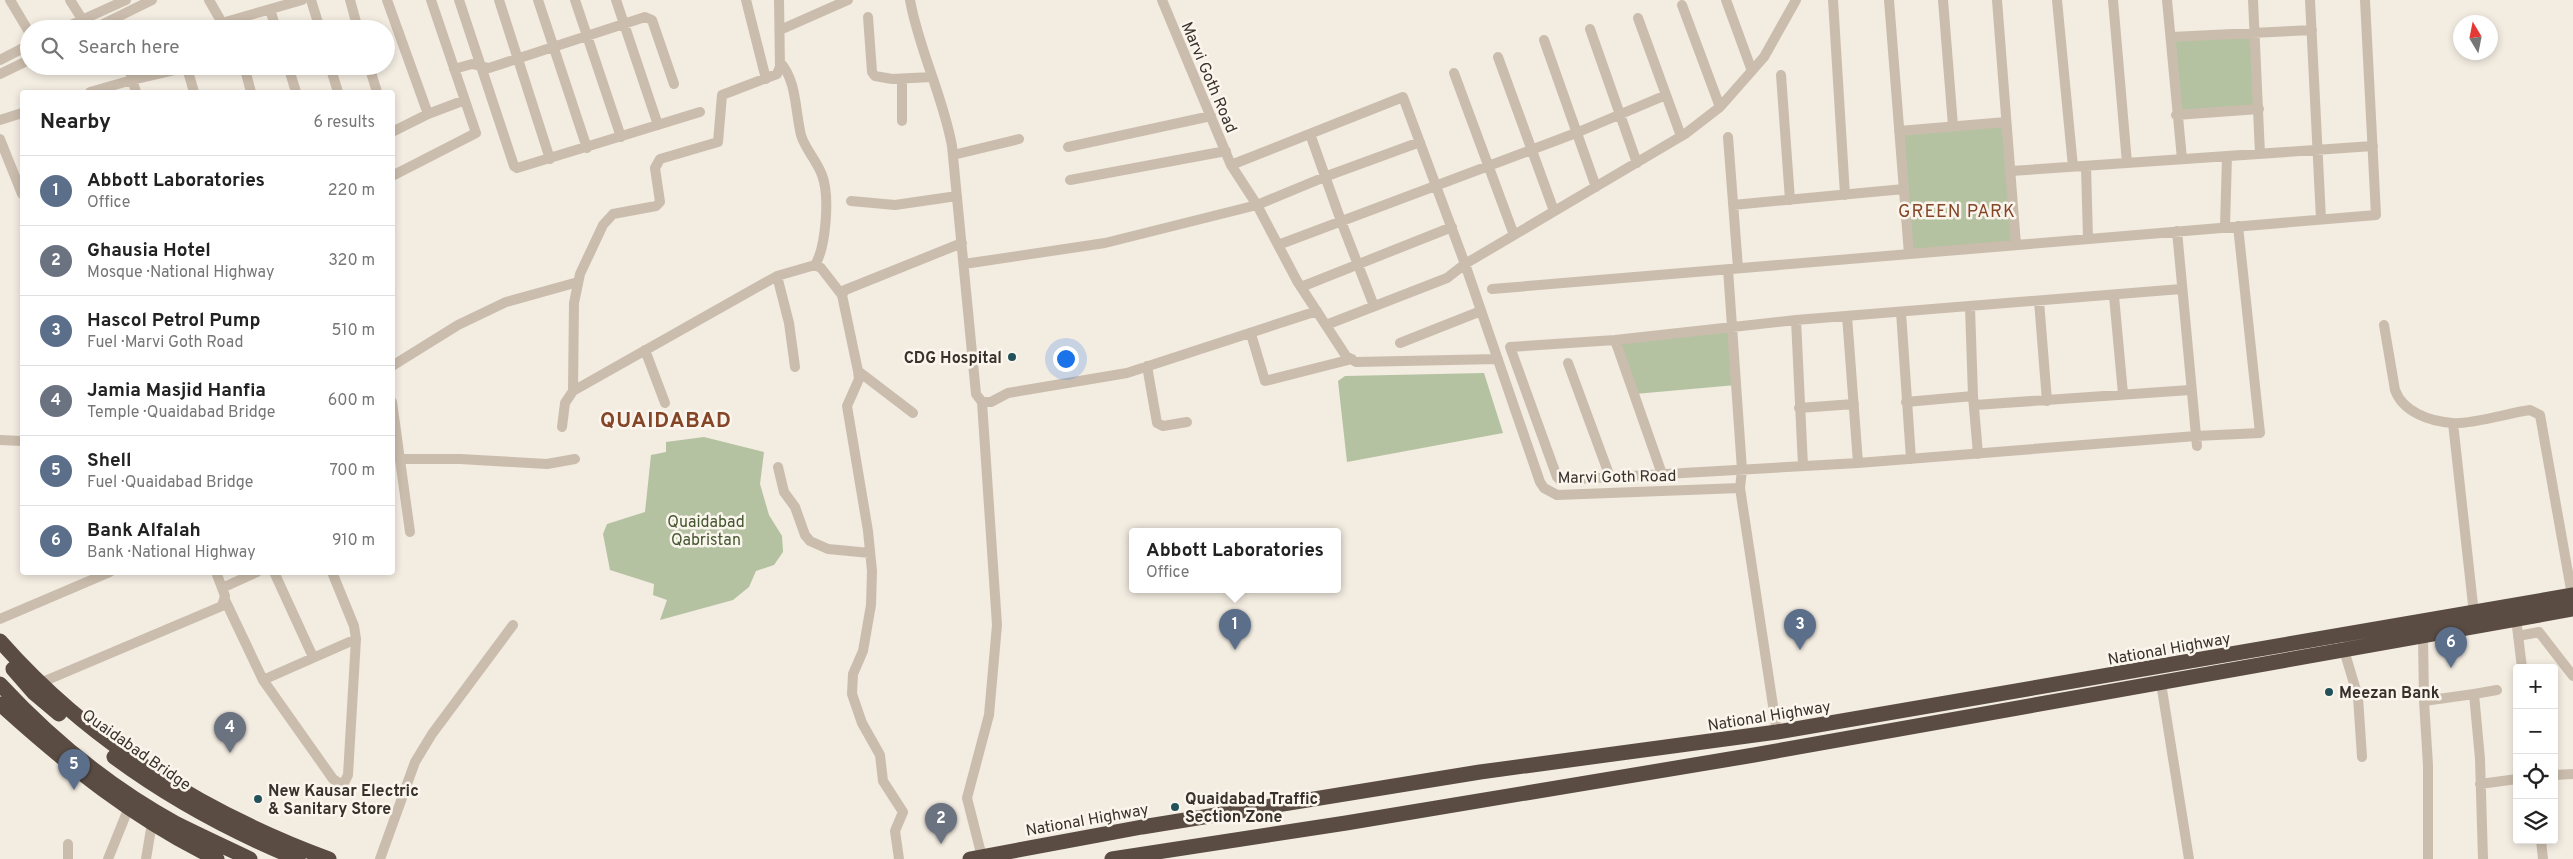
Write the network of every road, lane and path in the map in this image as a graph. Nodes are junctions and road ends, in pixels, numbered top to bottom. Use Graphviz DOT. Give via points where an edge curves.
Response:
graph roads {
  1 [pos="10,0"];
  2 [pos="70,0"];
  3 [pos="152,0"];
  4 [pos="209,0"];
  5 [pos="302,0"];
  6 [pos="312,0"];
  7 [pos="350,0"];
  8 [pos="388,0"];
  9 [pos="431,0"];
  10 [pos="459,0"];
  11 [pos="500,0"];
  12 [pos="538,0"];
  13 [pos="575,0"];
  14 [pos="616,0"];
  15 [pos="746,0"];
  16 [pos="779,0"];
  17 [pos="848,0"];
  18 [pos="910,0"];
  19 [pos="1162,0"];
  20 [pos="1726,0"];
  21 [pos="1796,0"];
  22 [pos="1833,0"];
  23 [pos="1888,0"];
  24 [pos="1943,0"];
  25 [pos="1997,0"];
  26 [pos="2057,0"];
  27 [pos="2113,0"];
  28 [pos="2168,0"];
  29 [pos="2253,0"];
  30 [pos="2310,0"];
  31 [pos="2365,0"];
  32 [pos="121,1"];
  33 [pos="1682,5"];
  34 [pos="270,9"];
  35 [pos="868,18"];
  36 [pos="1638,18"];
  37 [pos="82,19"];
  38 [pos="22,20"];
  39 [pos="121,20"];
  40 [pos="221,20"];
  41 [pos="240,20"];
  42 [pos="273,20"];
  43 [pos="318,20"];
  44 [pos="356,20"];
  45 [pos="625,25"];
  46 [pos="1590,29"];
  47 [pos="780,30"];
  48 [pos="2312,30"];
  49 [pos="2254,32"];
  50 [pos="588,37"];
  51 [pos="2171,37"];
  52 [pos="1544,40"];
  53 [pos="553,48"];
  54 [pos="20,50"];
  55 [pos="1498,57"];
  56 [pos="517,59"];
  57 [pos="0,60"];
  58 [pos="780,62"];
  59 [pos="20,64"];
  60 [pos="481,68"];
  61 [pos="454,69"];
  62 [pos="1752,71"];
  63 [pos="1454,73"];
  64 [pos="0,74"];
  65 [pos="131,75"];
  66 [pos="154,75"];
  67 [pos="191,75"];
  68 [pos="246,75"];
  69 [pos="291,75"];
  70 [pos="333,75"];
  71 [pos="372,75"];
  72 [pos="1781,75"];
  73 [pos="932,78"];
  74 [pos="766,79"];
  75 [pos="902,79"];
  76 [pos="132,80"];
  77 [pos="674,84"];
  78 [pos="97,90"];
  79 [pos="135,90"];
  80 [pos="194,90"];
  81 [pos="250,90"];
  82 [pos="295,90"];
  83 [pos="337,90"];
  84 [pos="376,90"];
  85 [pos="1666,95"];
  86 [pos="465,100"];
  87 [pos="1720,107"];
  88 [pos="2259,109"];
  89 [pos="700,112"];
  90 [pos="20,114"];
  91 [pos="428,114"];
  92 [pos="2176,115"];
  93 [pos="1211,116"];
  94 [pos="1620,116"];
  95 [pos="0,120"];
  96 [pos="902,121"];
  97 [pos="2006,122"];
  98 [pos="658,125"];
  99 [pos="1953,126"];
  100 [pos="395,130"];
  101 [pos="1899,131"];
  102 [pos="1576,133"];
  103 [pos="1310,134"];
  104 [pos="1681,136"];
  105 [pos="1728,137"];
  106 [pos="621,138"];
  107 [pos="0,139"];
  108 [pos="1020,139"];
  109 [pos="1420,142"];
  110 [pos="2373,146"];
  111 [pos="1068,147"];
  112 [pos="587,148"];
  113 [pos="1531,148"];
  114 [pos="2318,150"];
  115 [pos="1226,151"];
  116 [pos="2260,154"];
  117 [pos="953,155"];
  118 [pos="3,156"];
  119 [pos="2227,156"];
  120 [pos="550,159"];
  121 [pos="2182,159"];
  122 [pos="1637,162"];
  123 [pos="2127,163"];
  124 [pos="1231,165"];
  125 [pos="1488,165"];
  126 [pos="2086,166"];
  127 [pos="2073,167"];
  128 [pos="2011,171"];
  129 [pos="395,174"];
  130 [pos="1327,176"];
  131 [pos="1070,180"];
  132 [pos="1436,185"];
  133 [pos="1596,187"];
  134 [pos="1904,189"];
  135 [pos="20,190"];
  136 [pos="1845,195"];
  137 [pos="957,196"];
  138 [pos="1790,200"];
  139 [pos="851,201"];
  140 [pos="1257,205"];
  141 [pos="1733,205"];
  142 [pos="1554,211"];
  143 [pos="2321,219"];
  144 [pos="1341,221"];
  145 [pos="2238,226"];
  146 [pos="1452,227"];
  147 [pos="2225,227"];
  148 [pos="2177,231"];
  149 [pos="1514,236"];
  150 [pos="2088,239"];
  151 [pos="962,242"];
  152 [pos="1278,245"];
  153 [pos="2016,245"];
  154 [pos="1909,254"];
  155 [pos="964,264"];
  156 [pos="1360,264"];
  157 [pos="1465,264"];
  158 [pos="815,265"];
  159 [pos="1733,268"];
  160 [pos="776,276"];
  161 [pos="578,282"];
  162 [pos="1301,287"];
  163 [pos="1492,289"];
  164 [pos="2181,289"];
  165 [pos="842,295"];
  166 [pos="2114,296"];
  167 [pos="2039,301"];
  168 [pos="1374,306"];
  169 [pos="1970,307"];
  170 [pos="1482,311"];
  171 [pos="1317,312"];
  172 [pos="1901,312"];
  173 [pos="1847,316"];
  174 [pos="1796,320"];
  175 [pos="1326,324"];
  176 [pos="2384,325"];
  177 [pos="1732,326"];
  178 [pos="1250,334"];
  179 [pos="1616,340"];
  180 [pos="1400,343"];
  181 [pos="645,350"];
  182 [pos="1352,359"];
  183 [pos="1498,359"];
  184 [pos="1568,363"];
  185 [pos="395,364"];
  186 [pos="1147,366"];
  187 [pos="795,367"];
  188 [pos="858,371"];
  189 [pos="2190,390"];
  190 [pos="573,391"];
  191 [pos="2123,394"];
  192 [pos="1974,401"];
  193 [pos="2047,401"];
  194 [pos="982,402"];
  195 [pos="1906,402"];
  196 [pos="665,403"];
  197 [pos="1854,404"];
  198 [pos="1799,408"];
  199 [pos="913,413"];
  200 [pos="1187,422"];
  201 [pos="395,423"];
  202 [pos="2453,423"];
  203 [pos="562,427"];
  204 [pos="0,440"];
  205 [pos="20,441"];
  206 [pos="2196,441"];
  207 [pos="1978,454"];
  208 [pos="400,459"];
  209 [pos="575,459"];
  210 [pos="1911,459"];
  211 [pos="1858,463"];
  212 [pos="1802,466"];
  213 [pos="778,467"];
  214 [pos="1742,470"];
  215 [pos="1662,474"];
  216 [pos="1610,477"];
  217 [pos="1740,488"];
  218 [pos="410,532"];
  219 [pos="870,553"];
  220 [pos="103,575"];
  221 [pos="217,575"];
  222 [pos="250,575"];
  223 [pos="275,575"];
  224 [pos="333,575"];
  225 [pos="222,588"];
  226 [pos="225,600"];
  227 [pos="2573,600"];
  228 [pos="2474,614"];
  229 [pos="2516,618"];
  230 [pos="0,619"];
  231 [pos="513,625"];
  232 [pos="2423,636"];
  233 [pos="2518,636"];
  234 [pos="356,639"];
  235 [pos="0,641"];
  236 [pos="2344,650"];
  237 [pos="0,655"];
  238 [pos="313,657"];
  239 [pos="2522,664"];
  240 [pos="2573,676"];
  241 [pos="263,680"];
  242 [pos="40,683"];
  243 [pos="2162,683"];
  244 [pos="0,684"];
  245 [pos="2497,690"];
  246 [pos="2474,694"];
  247 [pos="2424,701"];
  248 [pos="0,704"];
  249 [pos="1778,732"];
  250 [pos="2362,757"];
  251 [pos="2573,774"];
  252 [pos="2558,776"];
  253 [pos="2513,780"];
  254 [pos="2480,784"];
  255 [pos="128,807"];
  256 [pos="152,823"];
  257 [pos="68,844"];
  258 [pos="2541,844"];
  259 [pos="976,858"];
  260 [pos="2431,858"];
  261 [pos="68,859"];
  262 [pos="108,859"];
  263 [pos="146,859"];
  264 [pos="217,859"];
  265 [pos="250,859"];
  266 [pos="298,859"];
  267 [pos="329,859"];
  268 [pos="380,859"];
  269 [pos="899,859"];
  270 [pos="1112,859"];
  271 [pos="2189,859"];
  272 [pos="2483,859"];
  273 [pos="2543,859"];
  1 -- 38 [label="street"];
  2 -- 37 [label="street"];
  3 -- 39 [label="street"];
  4 -- 40 [label="street"];
  5 -- 34 [label="street"];
  6 -- 43 [label="street"];
  7 -- 44 [label="street"];
  8 -- 91 [label="street"];
  9 -- 61 [label="street"];
  10 -- 60 [label="street"];
  11 -- 56 [label="street"];
  12 -- 53 [label="street"];
  13 -- 50 [label="street"];
  14 -- 45 [label="street"];
  15 -- 74 [label="street"];
  16 -- 47 [label="street"];
  17 -- 47 [label="street"];
  18 -- 73 [label="street"];
  19 -- 93 [label="street, Marvi Goth Road"];
  20 -- 62 [label="street"];
  21 -- 62 [label="street" via="1764,57"];
  22 -- 136 [label="street"];
  23 -- 101 [label="street"];
  24 -- 99 [label="street"];
  25 -- 97 [label="street"];
  26 -- 127 [label="street"];
  27 -- 123 [label="street"];
  28 -- 51 [label="street"];
  29 -- 49 [label="street"];
  30 -- 48 [label="street"];
  31 -- 110 [label="street"];
  32 -- 37 [label="street"];
  33 -- 87 [label="street"];
  34 -- 41 [label="street"];
  34 -- 42 [label="street"];
  35 -- 75 [label="street" via="873,75"];
  36 -- 85 [label="street"];
  45 -- 50 [label="street"];
  45 -- 77 [label="street" via="645,17 652,20"];
  45 -- 98 [label="street"];
  46 -- 94 [label="street"];
  47 -- 58 [label="street"];
  48 -- 49 [label="street"];
  48 -- 114 [label="street"];
  49 -- 51 [label="street"];
  49 -- 88 [label="street"];
  50 -- 53 [label="street"];
  50 -- 106 [label="street"];
  51 -- 92 [label="street"];
  52 -- 102 [label="street"];
  53 -- 56 [label="street"];
  53 -- 112 [label="street"];
  54 -- 57 [label="street"];
  55 -- 113 [label="street"];
  56 -- 60 [label="street"];
  56 -- 120 [label="street"];
  58 -- 74 [label="street" via="777,74"];
  58 -- 158 [label="street" via="790,78 803,140 823,176 826,192 822,246"];
  59 -- 64 [label="street"];
  60 -- 61 [label="street" via="472,64"];
  60 -- 120 [label="street" via="514,166 519,168"];
  61 -- 86 [label="street"];
  62 -- 87 [label="street"];
  63 -- 125 [label="street"];
  65 -- 76 [label="street"];
  66 -- 76 [label="street"];
  67 -- 80 [label="street"];
  68 -- 81 [label="street"];
  69 -- 82 [label="street"];
  70 -- 83 [label="street"];
  71 -- 84 [label="street"];
  72 -- 138 [label="street"];
  73 -- 75 [label="street"];
  73 -- 117 [label="street" via="947,116"];
  74 -- 161 [label="street" via="722,95 718,142 660,159 655,168 660,202 656,206 613,214 603,225"];
  75 -- 96 [label="street"];
  76 -- 78 [label="street"];
  76 -- 79 [label="street"];
  85 -- 94 [label="street"];
  85 -- 104 [label="street"];
  86 -- 91 [label="street"];
  86 -- 129 [label="street" via="476,133"];
  87 -- 104 [label="street"];
  88 -- 92 [label="street"];
  88 -- 116 [label="street"];
  89 -- 98 [label="street"];
  90 -- 95 [label="street"];
  91 -- 100 [label="street"];
  92 -- 121 [label="street"];
  93 -- 111 [label="street"];
  93 -- 115 [label="street, Marvi Goth Road"];
  94 -- 102 [label="street"];
  94 -- 122 [label="street"];
  97 -- 99 [label="street"];
  97 -- 128 [label="street"];
  98 -- 106 [label="street"];
  99 -- 101 [label="street"];
  101 -- 134 [label="street"];
  102 -- 113 [label="street"];
  102 -- 133 [label="street"];
  103 -- 109 [label="street, Marvi Goth Road" via="1403,97"];
  103 -- 124 [label="street"];
  103 -- 130 [label="street"];
  104 -- 122 [label="street"];
  105 -- 141 [label="street"];
  106 -- 112 [label="street"];
  107 -- 118 [label="street"];
  108 -- 117 [label="street"];
  109 -- 130 [label="street"];
  109 -- 132 [label="street, Marvi Goth Road"];
  110 -- 114 [label="street"];
  110 -- 143 [label="street" via="2376,214"];
  112 -- 120 [label="street"];
  113 -- 125 [label="street"];
  113 -- 142 [label="street"];
  114 -- 116 [label="street"];
  114 -- 143 [label="street"];
  115 -- 124 [label="street, Marvi Goth Road"];
  115 -- 131 [label="street"];
  116 -- 119 [label="street"];
  117 -- 137 [label="street"];
  118 -- 135 [label="street"];
  119 -- 121 [label="street"];
  119 -- 147 [label="street"];
  121 -- 123 [label="street"];
  122 -- 133 [label="street"];
  123 -- 126 [label="street"];
  124 -- 140 [label="street, Marvi Goth Road"];
  125 -- 132 [label="street"];
  125 -- 149 [label="street"];
  126 -- 127 [label="street"];
  126 -- 150 [label="street"];
  127 -- 128 [label="street"];
  128 -- 153 [label="street"];
  130 -- 140 [label="street"];
  130 -- 144 [label="street"];
  132 -- 144 [label="street"];
  132 -- 146 [label="street, Marvi Goth Road"];
  133 -- 142 [label="street"];
  134 -- 136 [label="street"];
  134 -- 154 [label="street"];
  136 -- 138 [label="street"];
  137 -- 139 [label="street" via="895,205"];
  137 -- 151 [label="street"];
  138 -- 141 [label="street"];
  140 -- 152 [label="street, Marvi Goth Road"];
  140 -- 155 [label="street" via="1105,243"];
  141 -- 159 [label="street"];
  142 -- 149 [label="street"];
  143 -- 145 [label="street"];
  144 -- 152 [label="street"];
  144 -- 156 [label="street"];
  145 -- 147 [label="street"];
  145 -- 206 [label="street" via="2260,433"];
  146 -- 156 [label="street"];
  146 -- 157 [label="street, Marvi Goth Road"];
  147 -- 148 [label="street"];
  148 -- 150 [label="street"];
  148 -- 164 [label="street"];
  149 -- 157 [label="street"];
  150 -- 153 [label="street"];
  151 -- 155 [label="street"];
  151 -- 165 [label="street" via="845,290"];
  152 -- 162 [label="street, Marvi Goth Road"];
  153 -- 154 [label="street"];
  154 -- 159 [label="street"];
  155 -- 194 [label="street" via="976,394"];
  156 -- 162 [label="street"];
  156 -- 168 [label="street"];
  157 -- 168 [label="street" via="1447,278"];
  157 -- 170 [label="street, Marvi Goth Road"];
  158 -- 160 [label="street"];
  158 -- 165 [label="street"];
  159 -- 163 [label="street"];
  159 -- 177 [label="street"];
  160 -- 181 [label="street"];
  160 -- 187 [label="street" via="789,322"];
  161 -- 185 [label="street" via="506,302 458,326"];
  161 -- 190 [label="street" via="574,303"];
  162 -- 171 [label="street, Marvi Goth Road"];
  164 -- 166 [label="street"];
  164 -- 189 [label="street"];
  165 -- 188 [label="street"];
  166 -- 167 [label="street"];
  166 -- 191 [label="street"];
  167 -- 169 [label="street"];
  167 -- 193 [label="street"];
  168 -- 175 [label="street"];
  169 -- 172 [label="street"];
  169 -- 192 [label="street"];
  170 -- 180 [label="street"];
  170 -- 183 [label="street, Marvi Goth Road"];
  171 -- 175 [label="street, Marvi Goth Road"];
  171 -- 178 [label="street"];
  172 -- 173 [label="street"];
  172 -- 195 [label="street"];
  173 -- 174 [label="street"];
  173 -- 197 [label="street"];
  174 -- 177 [label="street"];
  174 -- 198 [label="street"];
  175 -- 182 [label="street, Marvi Goth Road" via="1346,356"];
  176 -- 202 [label="street" via="2398,400 2410,411"];
  177 -- 179 [label="street"];
  177 -- 214 [label="street"];
  178 -- 182 [label="street" via="1265,381"];
  178 -- 186 [label="street"];
  179 -- 215 [label="street"];
  179 -- 216 [label="street" via="1510,347 1557,477 1560,480"];
  181 -- 190 [label="street"];
  181 -- 196 [label="street"];
  182 -- 183 [label="street" via="1356,362"];
  183 -- 217 [label="street, Marvi Goth Road" via="1540,482 1551,493"];
  184 -- 216 [label="street"];
  186 -- 194 [label="street" via="1127,373 1008,393 991,402"];
  186 -- 200 [label="street" via="1157,422 1162,426"];
  188 -- 199 [label="street"];
  188 -- 219 [label="street" via="859,379 847,406"];
  189 -- 191 [label="street"];
  189 -- 206 [label="street"];
  190 -- 203 [label="street" via="565,403"];
  191 -- 193 [label="street"];
  192 -- 193 [label="street"];
  192 -- 195 [label="street"];
  192 -- 207 [label="street"];
  194 -- 259 [label="street" via="997,625 989,715 967,798"];
  195 -- 210 [label="street"];
  197 -- 198 [label="street"];
  197 -- 211 [label="street"];
  198 -- 212 [label="street"];
  201 -- 208 [label="street"];
  202 -- 227 [label="street" via="2530,410 2540,414"];
  202 -- 228 [label="street"];
  204 -- 205 [label="street"];
  206 -- 207 [label="street"];
  207 -- 210 [label="street"];
  208 -- 209 [label="street" via="547,464"];
  208 -- 218 [label="street"];
  210 -- 211 [label="street"];
  211 -- 212 [label="street"];
  212 -- 214 [label="street"];
  213 -- 219 [label="street" via="784,492 795,507 810,541 828,549"];
  214 -- 215 [label="street"];
  214 -- 217 [label="street"];
  215 -- 216 [label="street"];
  217 -- 249 [label="street"];
  219 -- 269 [label="street" via="871,605 852,694 862,723 880,755 883,781 903,812 895,831"];
  220 -- 230 [label="street"];
  221 -- 225 [label="street"];
  222 -- 225 [label="street"];
  223 -- 238 [label="street"];
  224 -- 234 [label="street"];
  225 -- 226 [label="street"];
  226 -- 241 [label="street"];
  226 -- 242 [label="street" via="219,608"];
  227 -- 228 [label="highway, National Highway"];
  227 -- 229 [label="highway, National Highway"];
  228 -- 249 [label="highway, National Highway"];
  229 -- 232 [label="highway, National Highway"];
  229 -- 233 [label="street"];
  231 -- 268 [label="street" via="415,762"];
  232 -- 236 [label="highway, National Highway"];
  232 -- 247 [label="street"];
  233 -- 239 [label="street"];
  233 -- 240 [label="street" via="2539,632"];
  234 -- 238 [label="street"];
  234 -- 241 [label="street" via="348,775 343,784 333,779"];
  235 -- 242 [label="highway"];
  236 -- 243 [label="highway, National Highway"];
  236 -- 250 [label="street" via="2358,697"];
  237 -- 266 [label="highway, Quaidabad Bridge" via="34,693 158,790 211,820"];
  238 -- 241 [label="street"];
  242 -- 267 [label="highway" via="110,743 185,792 275,838"];
  243 -- 270 [label="highway, National Highway" via="1346,823"];
  243 -- 271 [label="street"];
  244 -- 265 [label="highway" via="53,738 114,784 176,823"];
  245 -- 246 [label="street"];
  246 -- 247 [label="street"];
  246 -- 254 [label="street"];
  247 -- 260 [label="street"];
  248 -- 255 [label="highway" via="43,744"];
  249 -- 259 [label="highway, National Highway" via="1480,772 1142,827"];
  251 -- 252 [label="street"];
  253 -- 254 [label="street"];
  254 -- 272 [label="street"];
  255 -- 256 [label="highway"];
  255 -- 262 [label="street"];
  256 -- 263 [label="street"];
  256 -- 264 [label="highway"];
  257 -- 261 [label="street"];
  258 -- 273 [label="street"];
}
